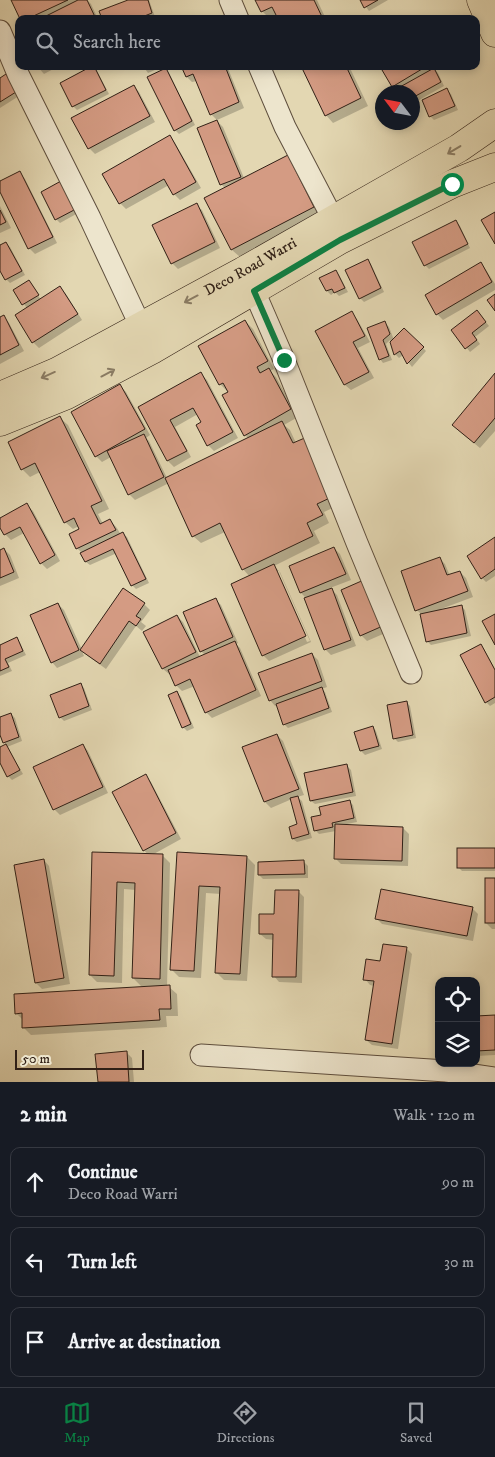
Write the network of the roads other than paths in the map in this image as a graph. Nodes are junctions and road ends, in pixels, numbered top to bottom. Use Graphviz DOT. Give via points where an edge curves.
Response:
graph roads {
  1 [pos="230,0"];
  2 [pos="236,15"];
  3 [pos="0,31"];
  4 [pos="15,67"];
  5 [pos="16,70"];
  6 [pos="261,70"];
  7 [pos="495,123"];
  8 [pos="495,167"];
  9 [pos="332,220"];
  10 [pos="254,291"];
  11 [pos="140,325"];
  12 [pos="0,396"];
  13 [pos="0,422"];
  14 [pos="411,673"];
  15 [pos="201,1055"];
  16 [pos="315,1072"];
  17 [pos="446,1076"];
  18 [pos="495,1078"];
  1 -- 2 [label="street"];
  3 -- 4 [label="street"];
  5 -- 11 [label="street"];
  6 -- 9 [label="street" via="285,127"];
  7 -- 9 [label="main road, Deco Road Warri, one-way" via="459,148"];
  8 -- 10 [label="main road, Deco Road Warri" via="452,184 349,236"];
  9 -- 11 [label="main road, Deco Road Warri, one-way"];
  13 -- 10 [label="main road, Deco Road Warri, one-way" via="67,395"];
  10 -- 14 [label="street"];
  11 -- 12 [label="main road, Deco Road Warri, one-way" via="58,371"];
  15 -- 16 [label="street"];
  16 -- 17 [label="street"];
  17 -- 18 [label="street"];
}
